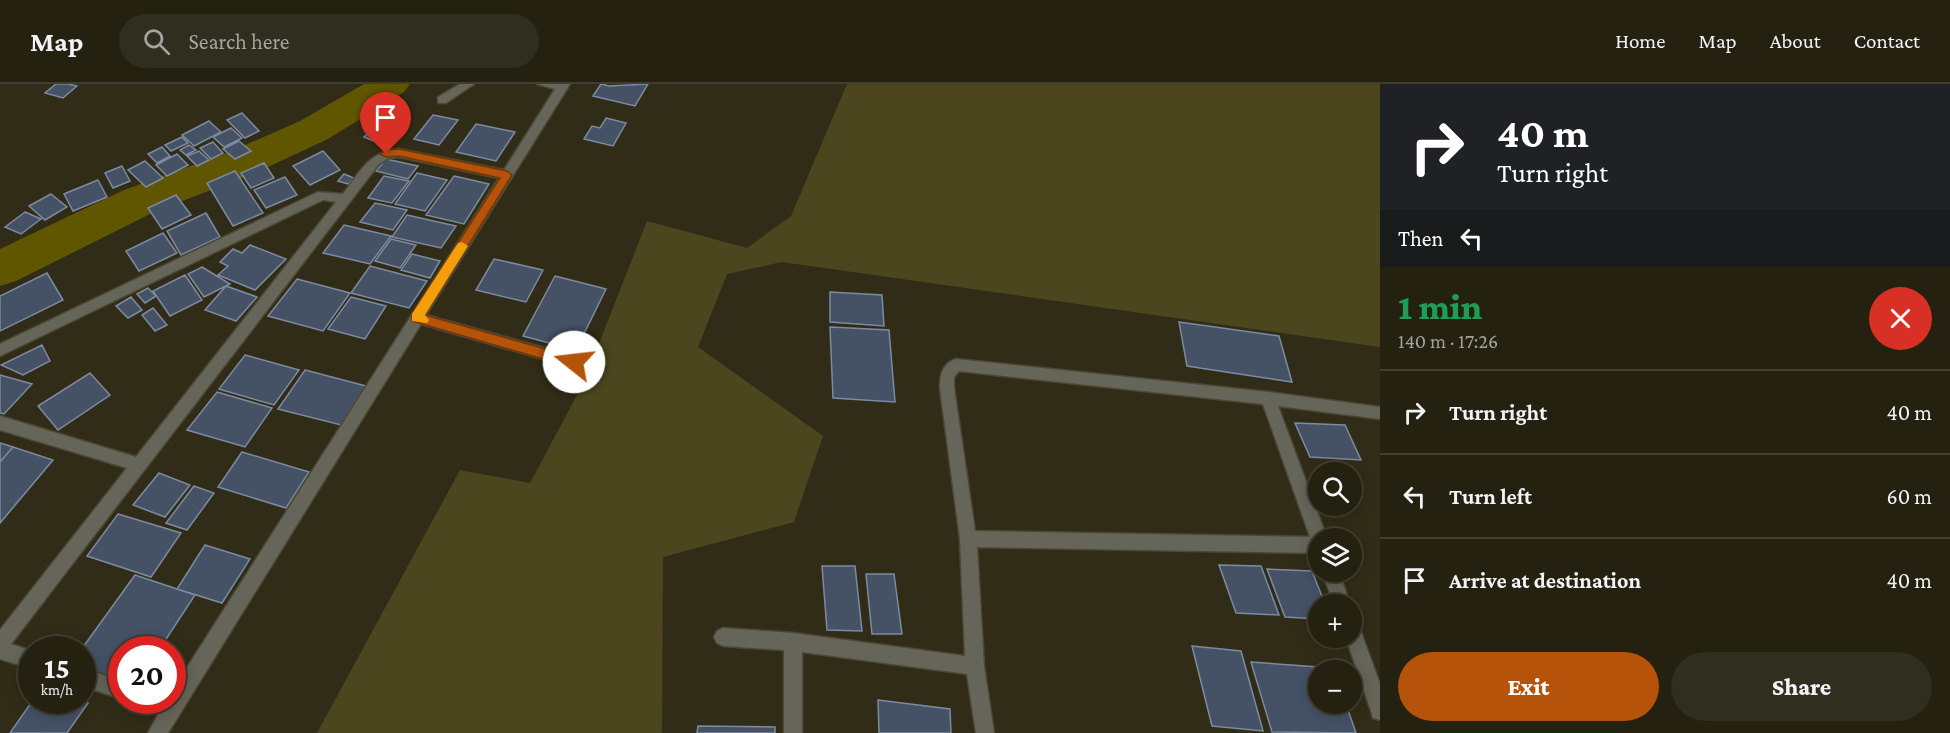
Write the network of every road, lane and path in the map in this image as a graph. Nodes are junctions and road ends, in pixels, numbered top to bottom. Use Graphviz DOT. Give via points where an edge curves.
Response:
graph roads {
  1 [pos="468,84"];
  2 [pos="543,84"];
  3 [pos="563,86"];
  4 [pos="442,100"];
  5 [pos="507,175"];
  6 [pos="346,199"];
  7 [pos="417,318"];
  8 [pos="0,350"];
  9 [pos="574,362"];
  10 [pos="1268,398"];
  11 [pos="1380,413"];
  12 [pos="0,423"];
  13 [pos="140,465"];
  14 [pos="1315,528"];
  15 [pos="968,539"];
  16 [pos="1308,546"];
  17 [pos="723,637"];
  18 [pos="793,642"];
  19 [pos="0,644"];
  20 [pos="1358,648"];
  21 [pos="0,650"];
  22 [pos="18,656"];
  23 [pos="975,666"];
  24 [pos="186,668"];
  25 [pos="1380,711"];
  26 [pos="161,714"];
  27 [pos="157,733"];
  28 [pos="793,733"];
  29 [pos="985,733"];
  1 -- 4 [label="street"];
  2 -- 3 [label="street"];
  3 -- 5 [label="street"];
  5 -- 6 [label="street" via="399,153 386,154 375,161"];
  5 -- 7 [label="street"];
  6 -- 8 [label="street" via="322,195"];
  6 -- 13 [label="street"];
  7 -- 9 [label="street"];
  7 -- 24 [label="street"];
  10 -- 11 [label="street"];
  10 -- 14 [label="street"];
  10 -- 15 [label="street" via="956,364 947,375 947,388"];
  12 -- 13 [label="street"];
  13 -- 19 [label="street"];
  15 -- 16 [label="street"];
  15 -- 23 [label="street"];
  17 -- 18 [label="street"];
  18 -- 23 [label="street"];
  18 -- 28 [label="street"];
  20 -- 25 [label="street"];
  21 -- 22 [label="street"];
  23 -- 29 [label="street"];
  26 -- 27 [label="street"];
}
